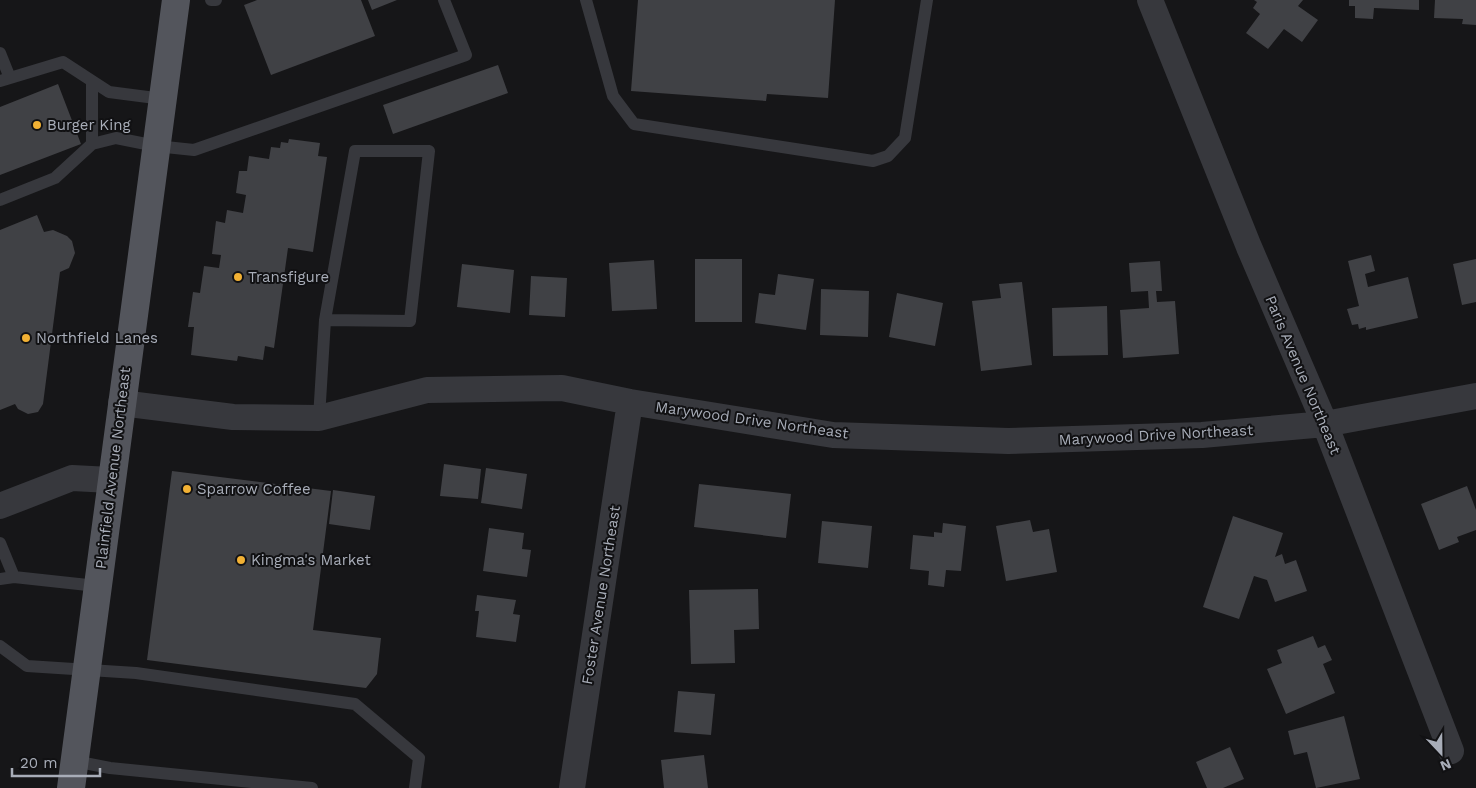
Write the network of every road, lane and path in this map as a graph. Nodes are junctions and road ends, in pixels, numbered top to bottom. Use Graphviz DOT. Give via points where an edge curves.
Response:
graph roads {
  1 [pos="176,0"];
  2 [pos="211,0"];
  3 [pos="216,0"];
  4 [pos="444,0"];
  5 [pos="586,0"];
  6 [pos="927,0"];
  7 [pos="1150,0"];
  8 [pos="0,53"];
  9 [pos="5,79"];
  10 [pos="92,81"];
  11 [pos="163,100"];
  12 [pos="92,144"];
  13 [pos="156,146"];
  14 [pos="0,200"];
  15 [pos="325,320"];
  16 [pos="1476,396"];
  17 [pos="630,402"];
  18 [pos="121,403"];
  19 [pos="319,418"];
  20 [pos="1325,424"];
  21 [pos="111,480"];
  22 [pos="0,506"];
  23 [pos="0,543"];
  24 [pos="14,577"];
  25 [pos="0,579"];
  26 [pos="97,586"];
  27 [pos="0,646"];
  28 [pos="86,670"];
  29 [pos="1451,751"];
  30 [pos="74,761"];
  31 [pos="71,788"];
  32 [pos="312,788"];
  33 [pos="415,788"];
  34 [pos="572,788"];
  1 -- 11 [label="main road, Plainfield Avenue Northeast"];
  2 -- 3 [label="lane"];
  4 -- 13 [label="lane" via="466,55 194,150"];
  5 -- 6 [label="lane" via="613,96 634,124 873,161 888,156 904,138"];
  7 -- 20 [label="street, Paris Avenue Northeast" via="1248,247"];
  8 -- 9 [label="lane"];
  9 -- 10 [label="lane" via="63,62"];
  10 -- 11 [label="lane" via="109,92"];
  10 -- 12 [label="lane"];
  11 -- 13 [label="main road, Plainfield Avenue Northeast"];
  12 -- 13 [label="lane" via="116,138"];
  12 -- 14 [label="lane" via="56,178"];
  13 -- 18 [label="main road, Plainfield Avenue Northeast"];
  15 -- 15 [label="lane" via="410,321 429,151 355,151"];
  15 -- 19 [label="lane"];
  16 -- 20 [label="street, Marywood Drive Northeast"];
  17 -- 19 [label="street, Marywood Drive Northeast" via="562,388 427,390"];
  17 -- 20 [label="street, Marywood Drive Northeast" via="833,435 989,440 1192,436"];
  17 -- 34 [label="street, Foster Avenue Northeast"];
  18 -- 19 [label="street, Marywood Drive Northeast" via="233,417"];
  18 -- 21 [label="main road, Plainfield Avenue Northeast"];
  20 -- 29 [label="street, Paris Avenue Northeast"];
  21 -- 22 [label="street" via="72,478"];
  21 -- 26 [label="main road, Plainfield Avenue Northeast"];
  23 -- 24 [label="lane"];
  24 -- 25 [label="lane"];
  24 -- 26 [label="lane"];
  26 -- 28 [label="main road, Plainfield Avenue Northeast"];
  27 -- 28 [label="lane" via="27,666"];
  28 -- 30 [label="main road, Plainfield Avenue Northeast"];
  28 -- 33 [label="lane" via="136,673 355,704 419,758"];
  30 -- 31 [label="main road, Plainfield Avenue Northeast"];
  30 -- 32 [label="lane" via="110,768"];
}
